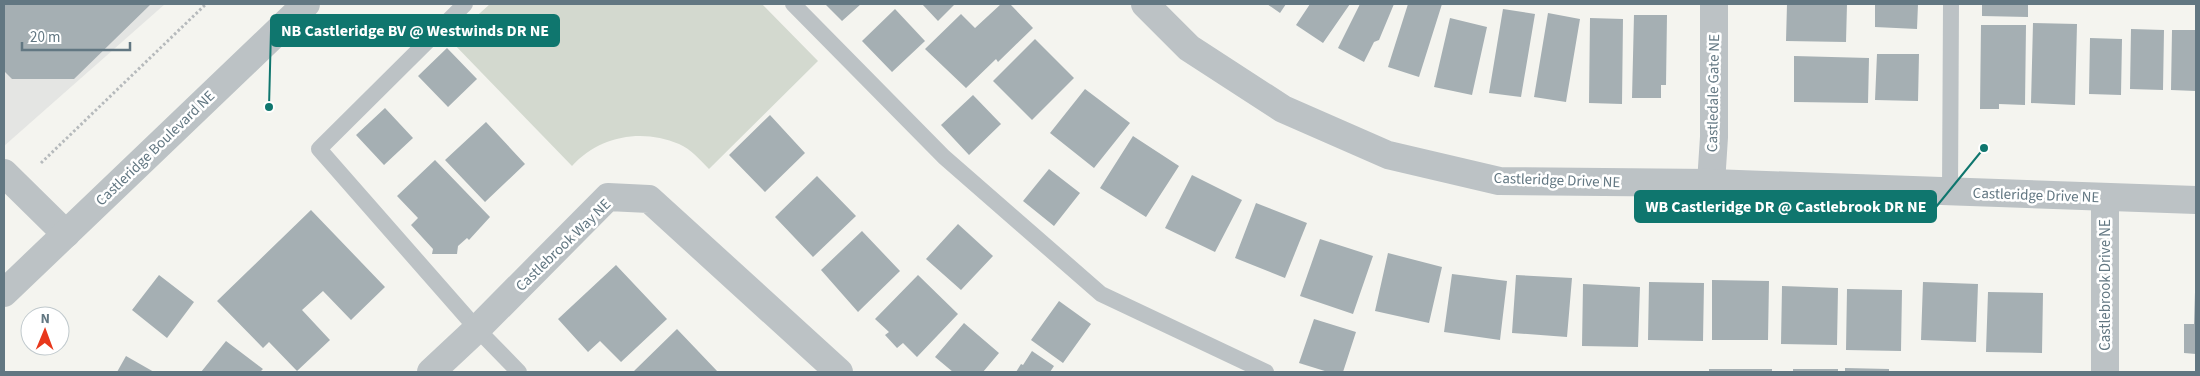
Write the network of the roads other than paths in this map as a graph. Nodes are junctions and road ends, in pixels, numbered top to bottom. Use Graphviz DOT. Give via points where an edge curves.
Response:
graph roads {
  1 [pos="306,4"];
  2 [pos="465,4"];
  3 [pos="793,4"];
  4 [pos="1145,4"];
  5 [pos="1714,4"];
  6 [pos="1951,4"];
  7 [pos="10,179"];
  8 [pos="1711,183"];
  9 [pos="1950,192"];
  10 [pos="2105,198"];
  11 [pos="2196,200"];
  12 [pos="66,234"];
  13 [pos="4,293"];
  14 [pos="477,329"];
  15 [pos="431,372"];
  16 [pos="519,372"];
  17 [pos="839,372"];
  18 [pos="1266,372"];
  19 [pos="2105,372"];
  1 -- 12 [label="street, Castleridge Boulevard NE"];
  2 -- 14 [label="lane" via="318,149"];
  3 -- 18 [label="lane" via="944,156 1101,294"];
  4 -- 8 [label="street, Castleridge Drive NE" via="1189,48 1283,109 1388,155 1499,180"];
  5 -- 8 [label="street, Castledale Gate NE"];
  6 -- 9 [label="lane"];
  7 -- 12 [label="street"];
  8 -- 9 [label="street, Castleridge Drive NE"];
  9 -- 10 [label="street, Castleridge Drive NE"];
  10 -- 11 [label="street, Castleridge Drive NE"];
  10 -- 19 [label="street, Castlebrook Drive NE"];
  12 -- 13 [label="street, Castleridge Boulevard NE"];
  14 -- 15 [label="street, Castlebrook Way NE"];
  14 -- 16 [label="lane"];
  14 -- 17 [label="street, Castlebrook Way NE" via="608,197 648,199"];
}
